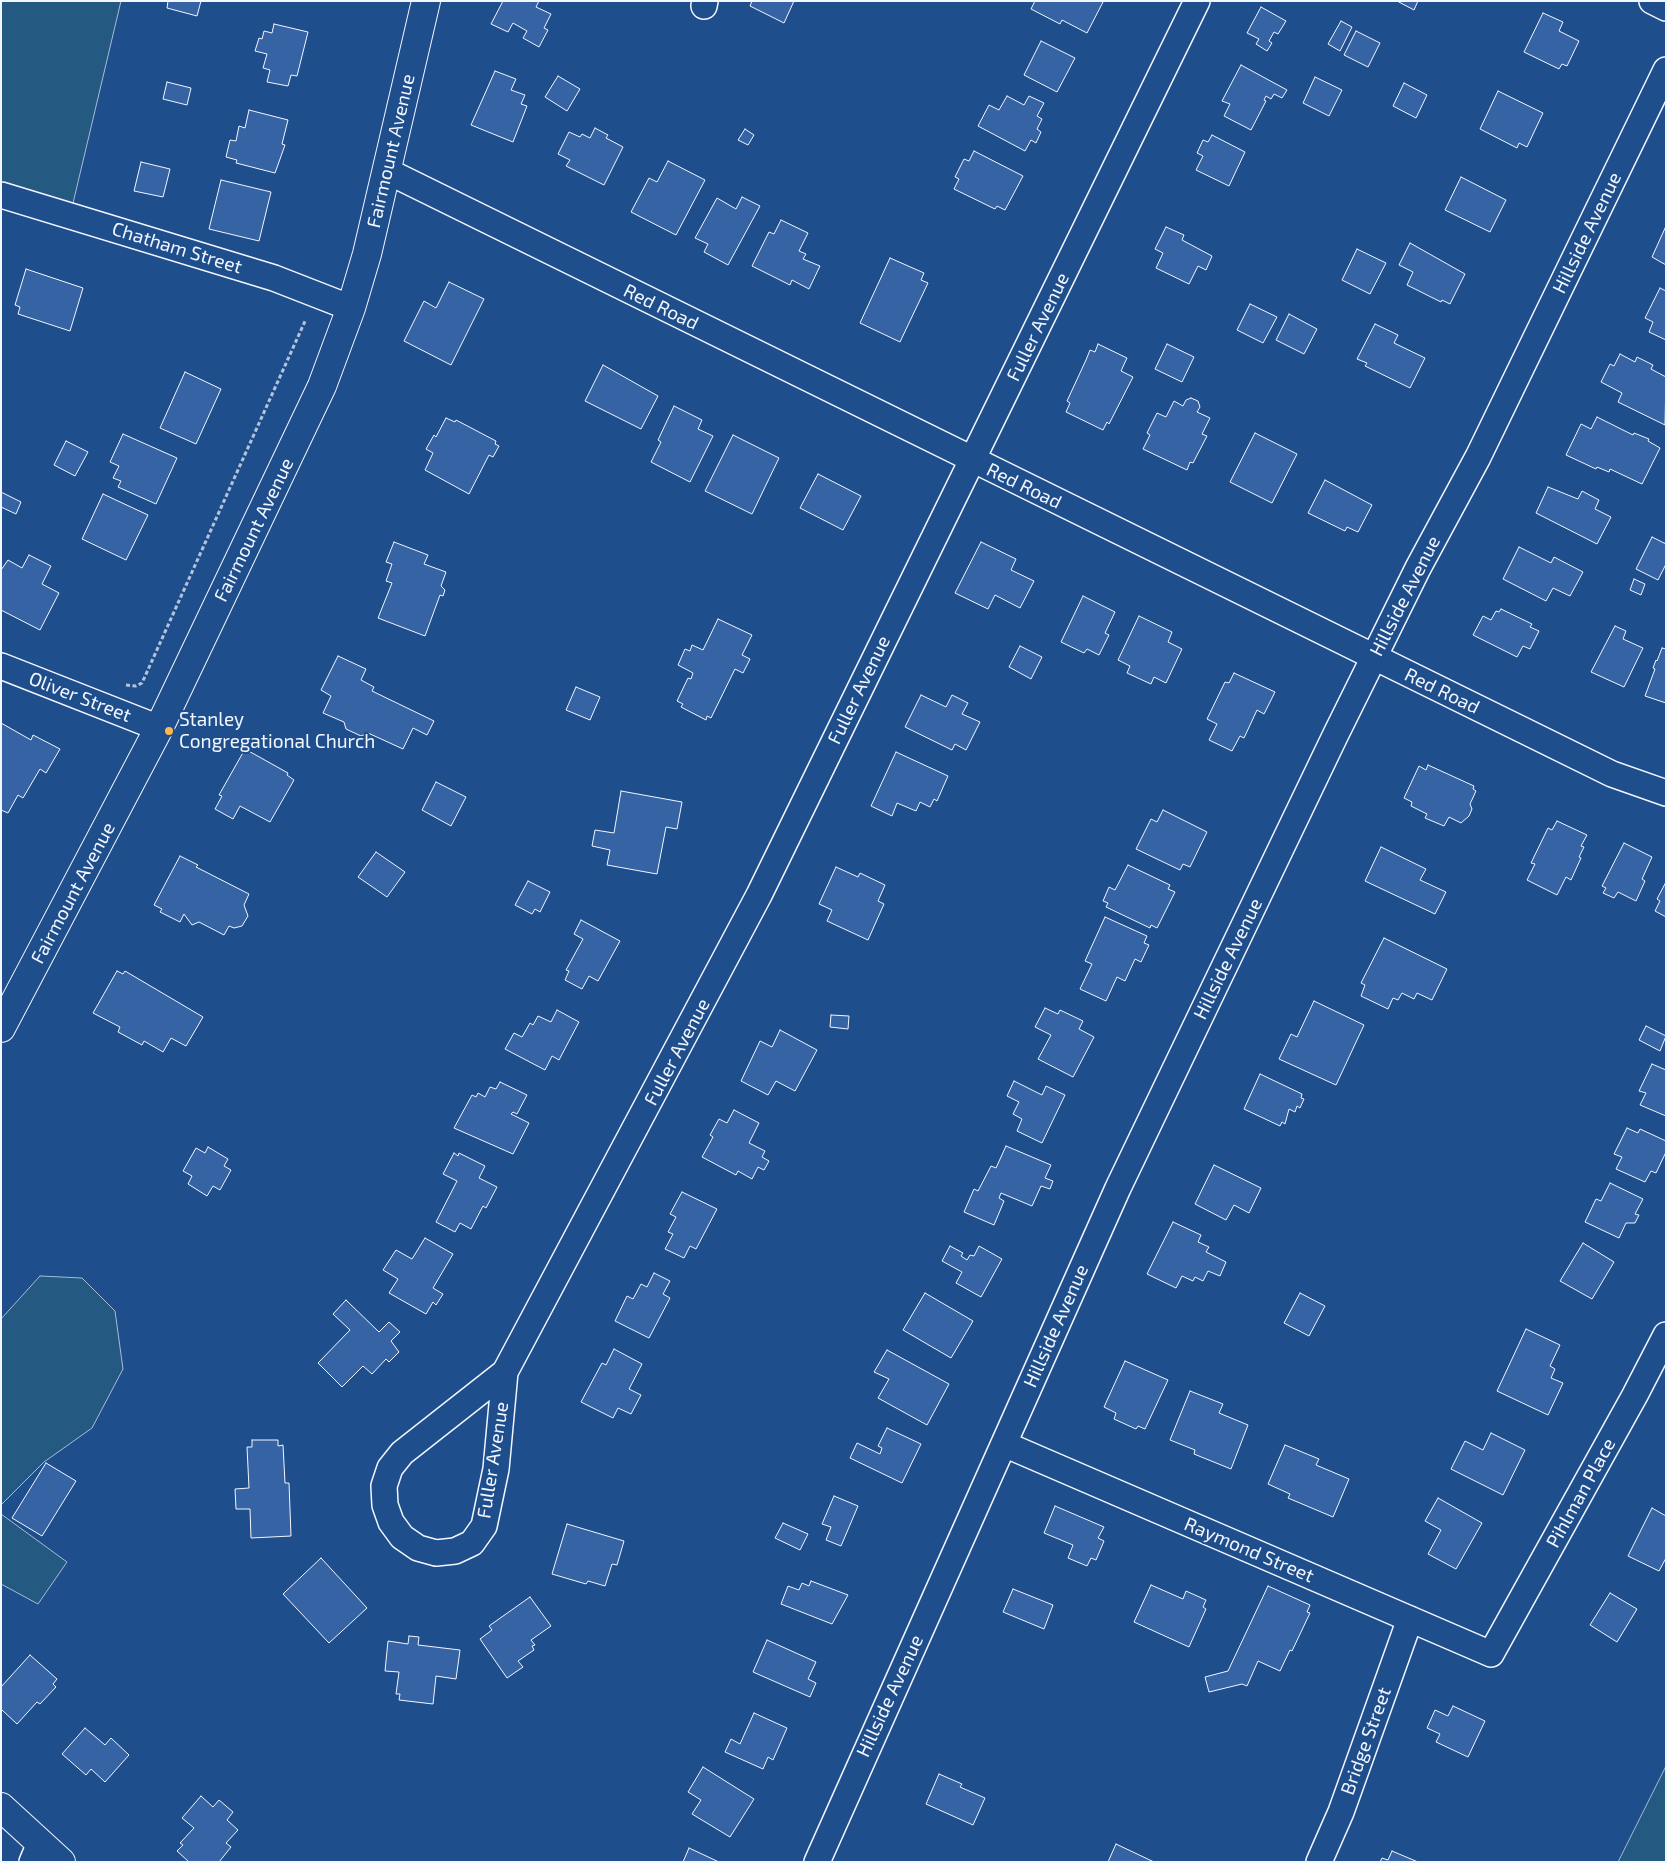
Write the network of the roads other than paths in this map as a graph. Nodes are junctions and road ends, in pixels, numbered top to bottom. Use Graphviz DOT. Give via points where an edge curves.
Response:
graph roads {
  1 [pos="426,1"];
  2 [pos="1198,1"];
  3 [pos="1652,1"];
  4 [pos="1666,8"];
  5 [pos="1666,70"];
  6 [pos="387,171"];
  7 [pos="1,195"];
  8 [pos="351,308"];
  9 [pos="972,461"];
  10 [pos="1374,657"];
  11 [pos="1,666"];
  12 [pos="159,728"];
  13 [pos="1666,793"];
  14 [pos="1,1028"];
  15 [pos="1666,1336"];
  16 [pos="505,1372"];
  17 [pos="1004,1444"];
  18 [pos="1410,1619"];
  19 [pos="1494,1650"];
  20 [pos="1,1807"];
  21 [pos="36,1853"];
  22 [pos="61,1862"];
  23 [pos="817,1862"];
  24 [pos="1319,1862"];
  1 -- 6 [label="main road, Fairmount Avenue"];
  2 -- 9 [label="street, Fuller Avenue"];
  3 -- 4 [label="street"];
  5 -- 10 [label="street, Hillside Avenue" via="1478,457"];
  6 -- 8 [label="main road, Fairmount Avenue"];
  6 -- 9 [label="street, Red Road"];
  7 -- 8 [label="street, Chatham Street" via="274,278"];
  8 -- 12 [label="main road, Fairmount Avenue" via="310,411"];
  9 -- 10 [label="street, Red Road"];
  9 -- 16 [label="street, Fuller Avenue" via="758,895"];
  10 -- 13 [label="street, Red Road" via="1612,774"];
  10 -- 17 [label="street, Hillside Avenue" via="1118,1188"];
  11 -- 12 [label="street, Oliver Street"];
  12 -- 14 [label="main road, Fairmount Avenue"];
  15 -- 19 [label="street, Pihlman Place"];
  16 -- 16 [label="street, Fuller Avenue" via="402,1453 390,1468 384,1486 385,1505 391,1522 402,1537 418,1548 436,1553 455,1551 472,1543 484,1526 496,1469"];
  17 -- 18 [label="street, Raymond Street"];
  17 -- 23 [label="street, Hillside Avenue"];
  18 -- 19 [label="street, Raymond Street" via="1492,1654"];
  18 -- 24 [label="street, Bridge Street" via="1341,1812"];
  20 -- 21 [label="main road"];
  21 -- 22 [label="main road"];
}
